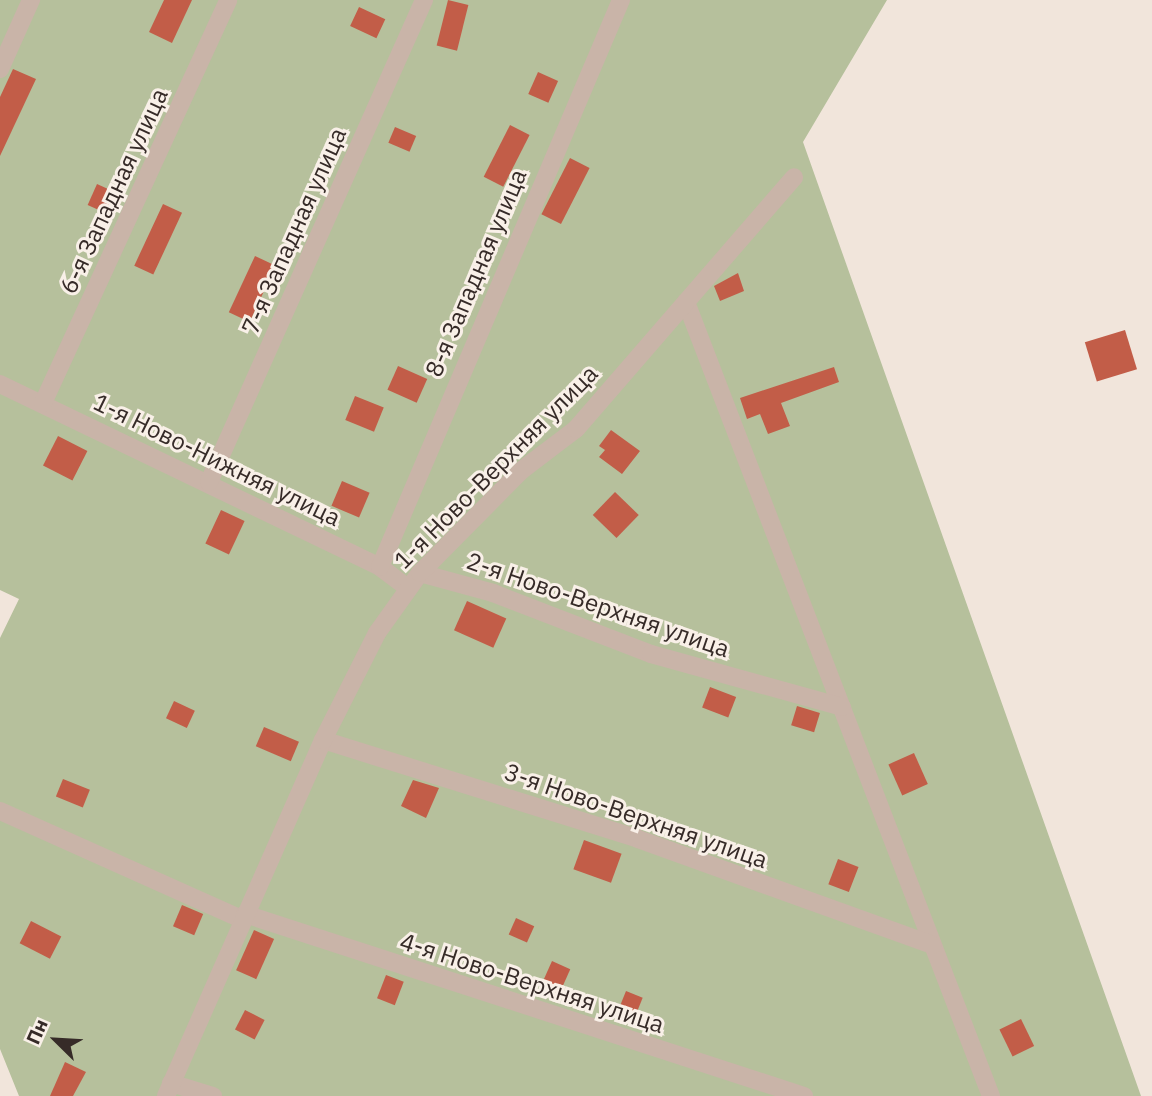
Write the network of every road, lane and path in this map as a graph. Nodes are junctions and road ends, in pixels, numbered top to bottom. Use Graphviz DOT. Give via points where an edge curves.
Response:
graph roads {
  1 [pos="31,0"];
  2 [pos="228,0"];
  3 [pos="424,0"];
  4 [pos="621,0"];
  5 [pos="0,69"];
  6 [pos="794,177"];
  7 [pos="686,302"];
  8 [pos="0,384"];
  9 [pos="43,402"];
  10 [pos="209,482"];
  11 [pos="380,567"];
  12 [pos="420,573"];
  13 [pos="408,589"];
  14 [pos="842,707"];
  15 [pos="323,740"];
  16 [pos="0,811"];
  17 [pos="244,917"];
  18 [pos="932,945"];
  19 [pos="169,1089"];
  20 [pos="213,1096"];
  21 [pos="804,1096"];
  22 [pos="991,1096"];
  1 -- 5 [label="street"];
  2 -- 9 [label="street, 6-я Западная улица"];
  3 -- 10 [label="street, 7-я Западная улица"];
  4 -- 11 [label="street, 8-я Западная улица"];
  6 -- 7 [label="street, 1-я Ново-Верхняя улица"];
  7 -- 12 [label="street, 1-я Ново-Верхняя улица" via="576,429 522,470"];
  7 -- 14 [label="street"];
  8 -- 9 [label="street, 1-я Ново-Нижняя улица"];
  9 -- 10 [label="street, 1-я Ново-Нижняя улица"];
  10 -- 11 [label="street, 1-я Ново-Нижняя улица"];
  11 -- 13 [label="street, 1-я Ново-Нижняя улица"];
  12 -- 13 [label="street, 1-я Ново-Верхняя улица"];
  12 -- 14 [label="street, 2-я Ново-Верхняя улица" via="494,593 651,654"];
  13 -- 15 [label="street, 1-я Ново-Верхняя улица" via="377,633"];
  14 -- 18 [label="street"];
  15 -- 17 [label="street, 1-я Ново-Верхняя улица"];
  15 -- 18 [label="street, 3-я Ново-Верхняя улица" via="638,839"];
  16 -- 17 [label="street, 4-я Ново-Верхняя улица"];
  17 -- 19 [label="street, 1-я Ново-Верхняя улица"];
  17 -- 21 [label="street, 4-я Ново-Верхняя улица"];
  18 -- 22 [label="street"];
  19 -- 20 [label="street"];
}
